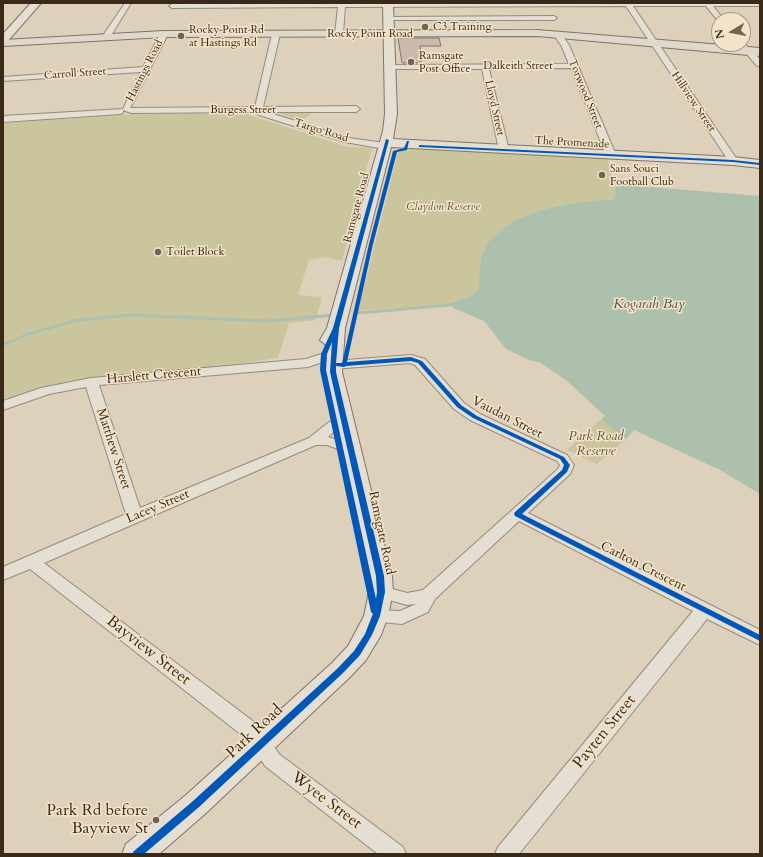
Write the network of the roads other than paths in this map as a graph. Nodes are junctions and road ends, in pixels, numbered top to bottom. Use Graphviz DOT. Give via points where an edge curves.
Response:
graph roads {
  1 [pos="36,3"];
  2 [pos="128,3"];
  3 [pos="342,4"];
  4 [pos="388,4"];
  5 [pos="547,4"];
  6 [pos="627,4"];
  7 [pos="707,4"];
  8 [pos="760,4"];
  9 [pos="172,6"];
  10 [pos="714,12"];
  11 [pos="554,18"];
  12 [pos="388,19"];
  13 [pos="164,34"];
  14 [pos="276,34"];
  15 [pos="339,34"];
  16 [pos="389,34"];
  17 [pos="106,37"];
  18 [pos="561,38"];
  19 [pos="3,40"];
  20 [pos="653,42"];
  21 [pos="3,44"];
  22 [pos="711,46"];
  23 [pos="751,50"];
  24 [pos="760,64"];
  25 [pos="485,66"];
  26 [pos="574,66"];
  27 [pos="390,67"];
  28 [pos="146,69"];
  29 [pos="3,79"];
  30 [pos="356,109"];
  31 [pos="125,110"];
  32 [pos="258,110"];
  33 [pos="3,119"];
  34 [pos="385,144"];
  35 [pos="504,150"];
  36 [pos="611,155"];
  37 [pos="733,161"];
  38 [pos="760,164"];
  39 [pos="322,364"];
  40 [pos="91,382"];
  41 [pos="3,406"];
  42 [pos="336,435"];
  43 [pos="517,514"];
  44 [pos="135,516"];
  45 [pos="32,562"];
  46 [pos="3,574"];
  47 [pos="428,595"];
  48 [pos="378,604"];
  49 [pos="704,610"];
  50 [pos="760,638"];
  51 [pos="262,744"];
  52 [pos="137,854"];
  53 [pos="395,854"];
  54 [pos="506,854"];
  1 -- 19 [label="main road"];
  2 -- 17 [label="street"];
  3 -- 4 [label="street"];
  3 -- 9 [label="street"];
  3 -- 15 [label="street"];
  4 -- 5 [label="street"];
  4 -- 12 [label="main road, Ramsgate Road"];
  5 -- 6 [label="street"];
  5 -- 11 [label="street"];
  6 -- 7 [label="street"];
  6 -- 20 [label="street, Hillview Street"];
  7 -- 8 [label="street"];
  7 -- 10 [label="street"];
  11 -- 12 [label="street"];
  11 -- 18 [label="street"];
  12 -- 16 [label="main road, Ramsgate Road"];
  13 -- 14 [label="main road, Rocky Point Road"];
  13 -- 17 [label="main road, Rocky Point Road"];
  13 -- 28 [label="street, Hastings Road"];
  14 -- 15 [label="main road, Rocky Point Road"];
  14 -- 32 [label="street"];
  15 -- 16 [label="main road, Rocky Point Road"];
  16 -- 18 [label="main road, Rocky Point Road"];
  16 -- 27 [label="main road, Ramsgate Road"];
  17 -- 21 [label="main road, Rocky Point Road"];
  18 -- 20 [label="main road, Rocky Point Road"];
  18 -- 26 [label="street, Torwood Street"];
  20 -- 22 [label="main road, Rocky Point Road"];
  20 -- 37 [label="street, Hillview Street"];
  23 -- 24 [label="street"];
  25 -- 26 [label="street, Dalkeith Street"];
  25 -- 27 [label="street, Dalkeith Street"];
  25 -- 35 [label="street, Lloyd Street"];
  26 -- 36 [label="street, Torwood Street"];
  27 -- 34 [label="main road, Ramsgate Road" via="391,114"];
  28 -- 29 [label="street, Carroll Street"];
  28 -- 31 [label="street, Hastings Road"];
  30 -- 32 [label="street, Burgess Street"];
  31 -- 32 [label="street, Burgess Street"];
  31 -- 33 [label="street, Burgess Street"];
  32 -- 34 [label="street, Targo Road" via="348,140"];
  34 -- 35 [label="main road, The Promenade"];
  34 -- 39 [label="main road, Ramsgate Road" via="338,320"];
  35 -- 36 [label="main road, The Promenade"];
  36 -- 37 [label="main road, The Promenade"];
  37 -- 38 [label="main road, The Promenade"];
  39 -- 40 [label="street, Harslett Crescent"];
  39 -- 42 [label="main road, Ramsgate Road"];
  39 -- 43 [label="street, Vaudan Street" via="411,359 420,362 459,406 475,417 562,458 567,465 566,471"];
  39 -- 48 [label="main road, Ramsgate Road" via="336,383 380,576"];
  40 -- 41 [label="street, Harslett Crescent" via="46,391"];
  40 -- 44 [label="street, Matthew Street"];
  42 -- 44 [label="street, Lacey Street" via="330,441 314,441"];
  42 -- 48 [label="main road, Ramsgate Road"];
  43 -- 47 [label="street"];
  43 -- 49 [label="street, Carlton Crescent"];
  44 -- 45 [label="street, Lacey Street"];
  45 -- 46 [label="street, Lacey Street"];
  45 -- 51 [label="street, Bayview Street" via="255,734"];
  47 -- 48 [label="street" via="396,597"];
  47 -- 48 [label="street" via="422,608 402,618"];
  48 -- 51 [label="main road, Park Road" via="368,635 357,653"];
  49 -- 50 [label="street, Carlton Crescent"];
  49 -- 54 [label="street, Payten Street"];
  51 -- 52 [label="main road, Park Road"];
  51 -- 53 [label="street, Wyee Street" via="272,760"];
}
